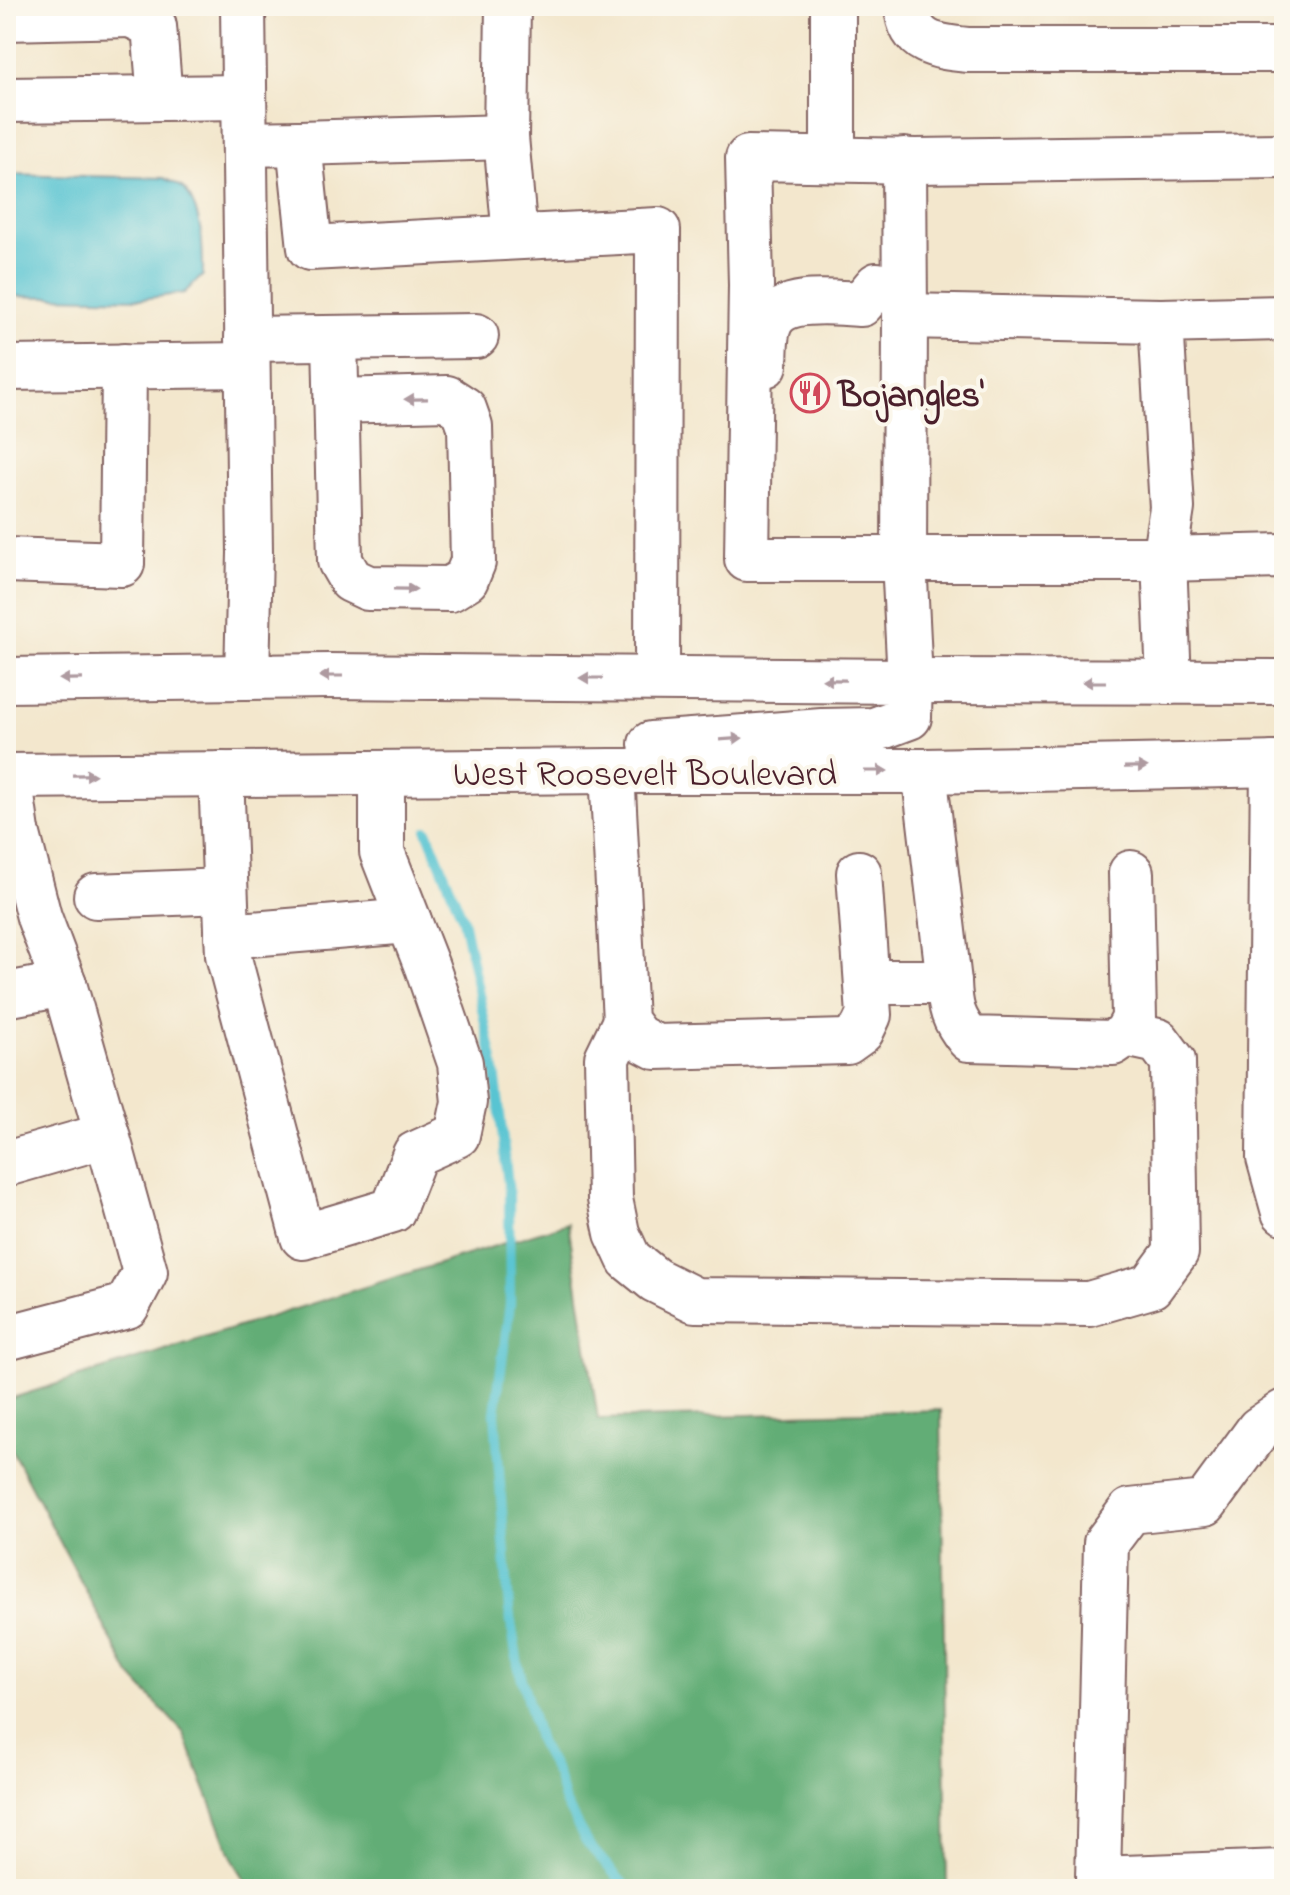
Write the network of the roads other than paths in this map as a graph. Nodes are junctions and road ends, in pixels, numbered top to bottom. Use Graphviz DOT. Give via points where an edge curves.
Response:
graph roads {
  1 [pos="243,6"];
  2 [pos="508,6"];
  3 [pos="833,6"];
  4 [pos="907,6"];
  5 [pos="131,10"];
  6 [pos="6,18"];
  7 [pos="1284,50"];
  8 [pos="244,97"];
  9 [pos="160,98"];
  10 [pos="6,100"];
  11 [pos="506,137"];
  12 [pos="299,143"];
  13 [pos="245,144"];
  14 [pos="1284,156"];
  15 [pos="833,159"];
  16 [pos="904,160"];
  17 [pos="515,237"];
  18 [pos="751,285"];
  19 [pos="896,295"];
  20 [pos="1284,318"];
  21 [pos="1161,321"];
  22 [pos="476,336"];
  23 [pos="335,338"];
  24 [pos="247,352"];
  25 [pos="124,366"];
  26 [pos="6,368"];
  27 [pos="336,401"];
  28 [pos="749,454"];
  29 [pos="1284,556"];
  30 [pos="904,559"];
  31 [pos="1164,559"];
  32 [pos="6,560"];
  33 [pos="247,676"];
  34 [pos="657,678"];
  35 [pos="6,680"];
  36 [pos="910,681"];
  37 [pos="1169,682"];
  38 [pos="1284,682"];
  39 [pos="1278,764"];
  40 [pos="612,771"];
  41 [pos="924,771"];
  42 [pos="459,772"];
  43 [pos="382,773"];
  44 [pos="221,774"];
  45 [pos="8,776"];
  46 [pos="859,873"];
  47 [pos="1131,873"];
  48 [pos="225,891"];
  49 [pos="1278,894"];
  50 [pos="96,896"];
  51 [pos="409,921"];
  52 [pos="227,936"];
  53 [pos="867,982"];
  54 [pos="949,982"];
  55 [pos="65,990"];
  56 [pos="6,995"];
  57 [pos="625,1021"];
  58 [pos="1126,1034"];
  59 [pos="107,1135"];
  60 [pos="1277,1148"];
  61 [pos="6,1151"];
  62 [pos="6,1164"];
  63 [pos="1284,1212"];
  64 [pos="6,1338"];
  65 [pos="1284,1412"];
  66 [pos="1284,1872"];
  67 [pos="1097,1884"];
  1 -- 8 [label="main road"];
  2 -- 11 [label="main road"];
  3 -- 15 [label="main road"];
  4 -- 7 [label="main road" via="914,33 940,47"];
  5 -- 6 [label="main road"];
  5 -- 9 [label="main road" via="154,26"];
  8 -- 9 [label="main road"];
  8 -- 13 [label="main road"];
  9 -- 10 [label="main road"];
  11 -- 12 [label="main road"];
  11 -- 17 [label="main road"];
  12 -- 13 [label="main road"];
  12 -- 17 [label="main road" via="310,248"];
  13 -- 24 [label="main road"];
  14 -- 16 [label="main road"];
  15 -- 16 [label="main road"];
  15 -- 18 [label="main road" via="748,158"];
  16 -- 19 [label="main road"];
  17 -- 34 [label="main road" via="658,230"];
  18 -- 19 [label="main road"];
  18 -- 28 [label="main road"];
  19 -- 21 [label="main road"];
  19 -- 28 [label="main road" via="861,304 803,302 772,319 766,339 764,439"];
  19 -- 30 [label="main road"];
  20 -- 21 [label="main road"];
  21 -- 31 [label="main road" via="1172,508"];
  22 -- 23 [label="main road"];
  23 -- 24 [label="main road"];
  23 -- 27 [label="main road"];
  24 -- 25 [label="main road"];
  24 -- 33 [label="main road"];
  25 -- 26 [label="main road"];
  25 -- 32 [label="main road" via="122,564"];
  27 -- 27 [label="main road, one-way" via="340,561 351,580 368,588 450,589 466,579 473,562 470,426 464,409 447,398"];
  28 -- 30 [label="main road" via="747,559"];
  29 -- 31 [label="main road"];
  30 -- 31 [label="main road"];
  30 -- 36 [label="main road"];
  31 -- 37 [label="main road"];
  34 -- 33 [label="main road, one-way"];
  33 -- 35 [label="main road, one-way"];
  36 -- 34 [label="main road, one-way"];
  37 -- 36 [label="main road, one-way"];
  42 -- 36 [label="main road, one-way" via="640,745 874,730 909,717"];
  37 -- 38 [label="main road"];
  41 -- 39 [label="main road, West Roosevelt Boulevard, one-way"];
  39 -- 49 [label="main road"];
  40 -- 41 [label="main road, West Roosevelt Boulevard, one-way"];
  40 -- 42 [label="main road, West Roosevelt Boulevard"];
  40 -- 57 [label="main road"];
  41 -- 54 [label="main road"];
  42 -- 43 [label="main road, West Roosevelt Boulevard"];
  43 -- 44 [label="main road, West Roosevelt Boulevard"];
  43 -- 51 [label="main road" via="382,852"];
  45 -- 44 [label="main road, West Roosevelt Boulevard, one-way"];
  44 -- 48 [label="main road"];
  45 -- 55 [label="main road" via="39,917"];
  46 -- 53 [label="main road"];
  47 -- 58 [label="main road" via="1134,1019"];
  48 -- 50 [label="main road"];
  48 -- 52 [label="main road"];
  49 -- 60 [label="main road"];
  51 -- 52 [label="main road"];
  51 -- 52 [label="main road" via="460,1063 464,1102 457,1135 415,1154 393,1210 303,1237"];
  53 -- 54 [label="main road"];
  53 -- 57 [label="main road" via="869,1015 861,1032 847,1042 656,1047 637,1037"];
  54 -- 58 [label="main road" via="950,1005 969,1039 1113,1043"];
  55 -- 56 [label="main road"];
  55 -- 59 [label="main road"];
  55 -- 61 [label="main road" via="54,1017 84,1123 79,1133"];
  57 -- 58 [label="main road" via="607,1058 610,1199 617,1233 629,1259 655,1280 695,1300 1089,1304 1151,1286 1176,1252 1173,1061 1158,1041"];
  59 -- 62 [label="main road"];
  59 -- 64 [label="main road" via="145,1272 127,1306"];
  60 -- 63 [label="main road" via="1269,1158"];
  65 -- 67 [label="main road" via="1259,1429 1205,1503 1130,1511 1106,1543"];
  66 -- 67 [label="main road"];
}
